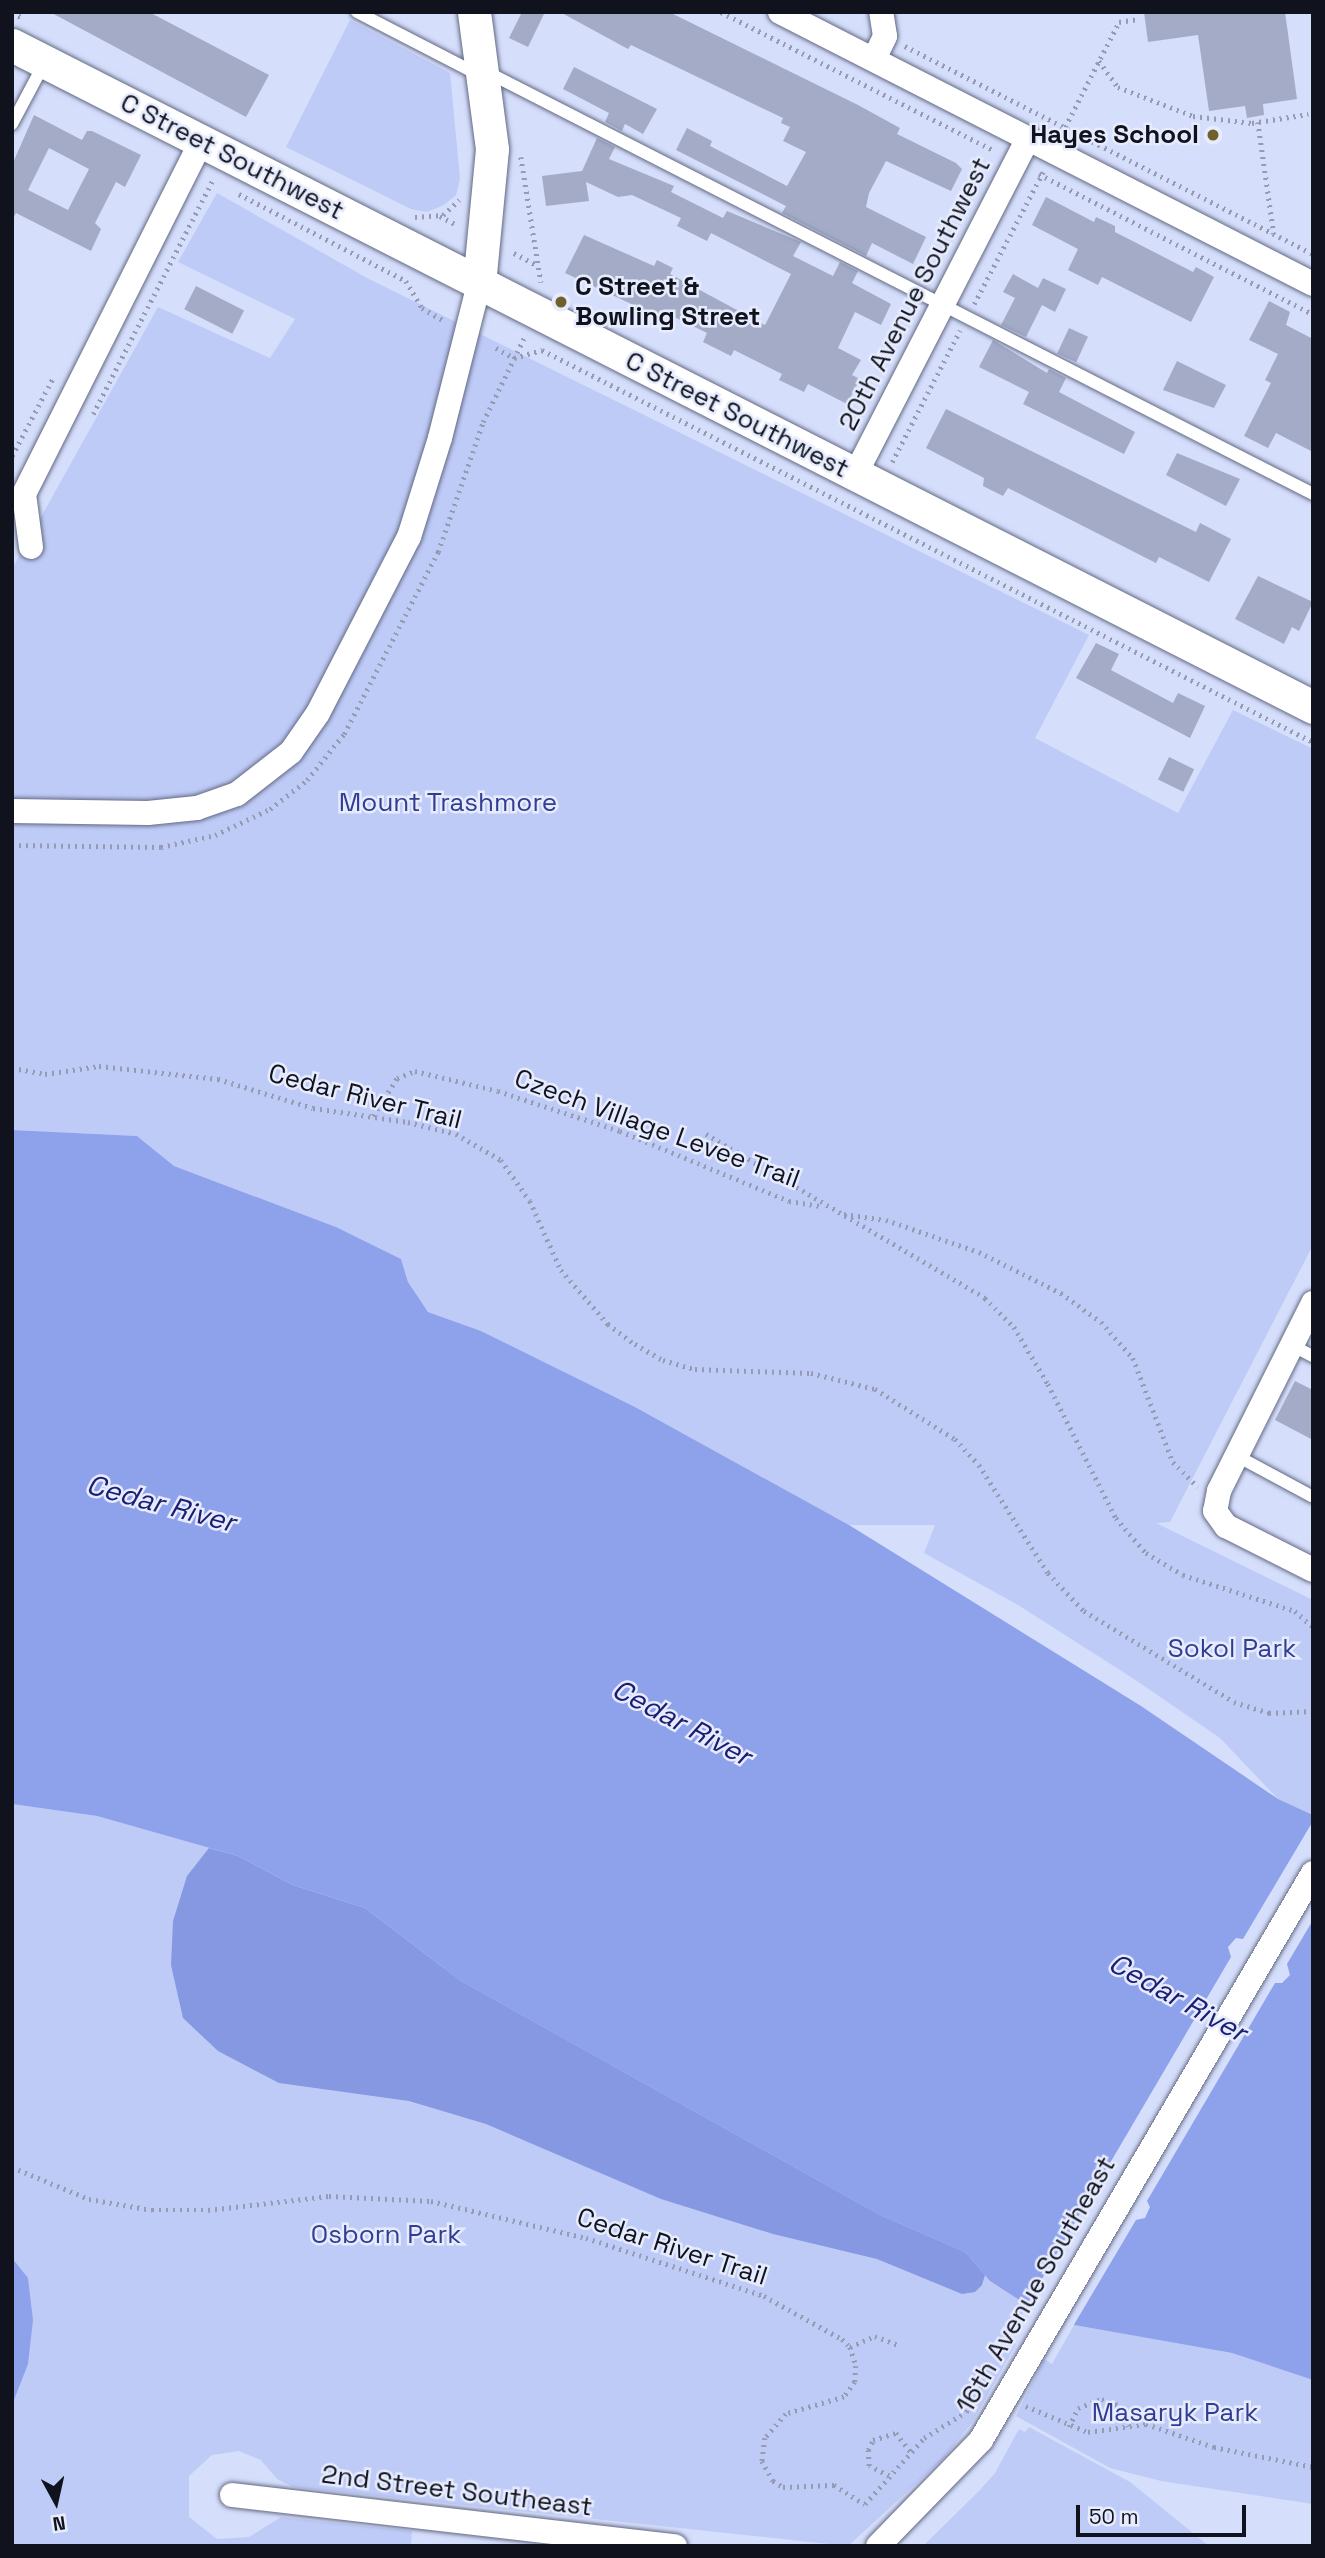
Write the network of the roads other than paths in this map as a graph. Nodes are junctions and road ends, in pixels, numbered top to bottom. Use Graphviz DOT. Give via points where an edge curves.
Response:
graph roads {
  1 [pos="357,12"];
  2 [pos="474,12"];
  3 [pos="780,12"];
  4 [pos="881,12"];
  5 [pos="18,32"];
  6 [pos="874,59"];
  7 [pos="45,62"];
  8 [pos="483,74"];
  9 [pos="12,124"];
  10 [pos="202,140"];
  11 [pos="1027,140"];
  12 [pos="479,284"];
  13 [pos="1313,284"];
  14 [pos="943,307"];
  15 [pos="855,475"];
  16 [pos="1313,494"];
  17 [pos="31,547"];
  18 [pos="1313,707"];
  19 [pos="12,811"];
  20 [pos="1313,1303"];
  21 [pos="1302,1351"];
  22 [pos="1237,1456"];
  23 [pos="1313,1497"];
  24 [pos="1311,1564"];
  25 [pos="1313,1872"];
  26 [pos="232,2495"];
  27 [pos="675,2546"];
  28 [pos="878,2546"];
  1 -- 8 [label="lane"];
  2 -- 8 [label="main road"];
  3 -- 6 [label="street"];
  4 -- 6 [label="street" via="884,36"];
  5 -- 7 [label="main road, C Street Southwest"];
  6 -- 11 [label="street"];
  7 -- 9 [label="lane"];
  7 -- 10 [label="main road, C Street Southwest"];
  8 -- 12 [label="main road" via="492,185"];
  8 -- 14 [label="lane"];
  10 -- 12 [label="main road, C Street Southwest"];
  10 -- 17 [label="street" via="24,494"];
  11 -- 13 [label="street"];
  11 -- 14 [label="street, 20th Avenue Southwest"];
  12 -- 15 [label="main road, C Street Southwest"];
  12 -- 19 [label="street" via="409,537 318,713 291,752 237,794 197,808 148,813"];
  14 -- 15 [label="street, 20th Avenue Southwest"];
  14 -- 16 [label="lane"];
  15 -- 18 [label="main road, C Street Southwest"];
  20 -- 21 [label="street"];
  21 -- 22 [label="street"];
  22 -- 23 [label="lane"];
  22 -- 24 [label="street" via="1219,1491 1215,1511 1226,1525"];
  25 -- 28 [label="street, 16th Avenue Southeast" via="967,2458 902,2517"];
  26 -- 27 [label="street, 2nd Street Southeast"];
}
